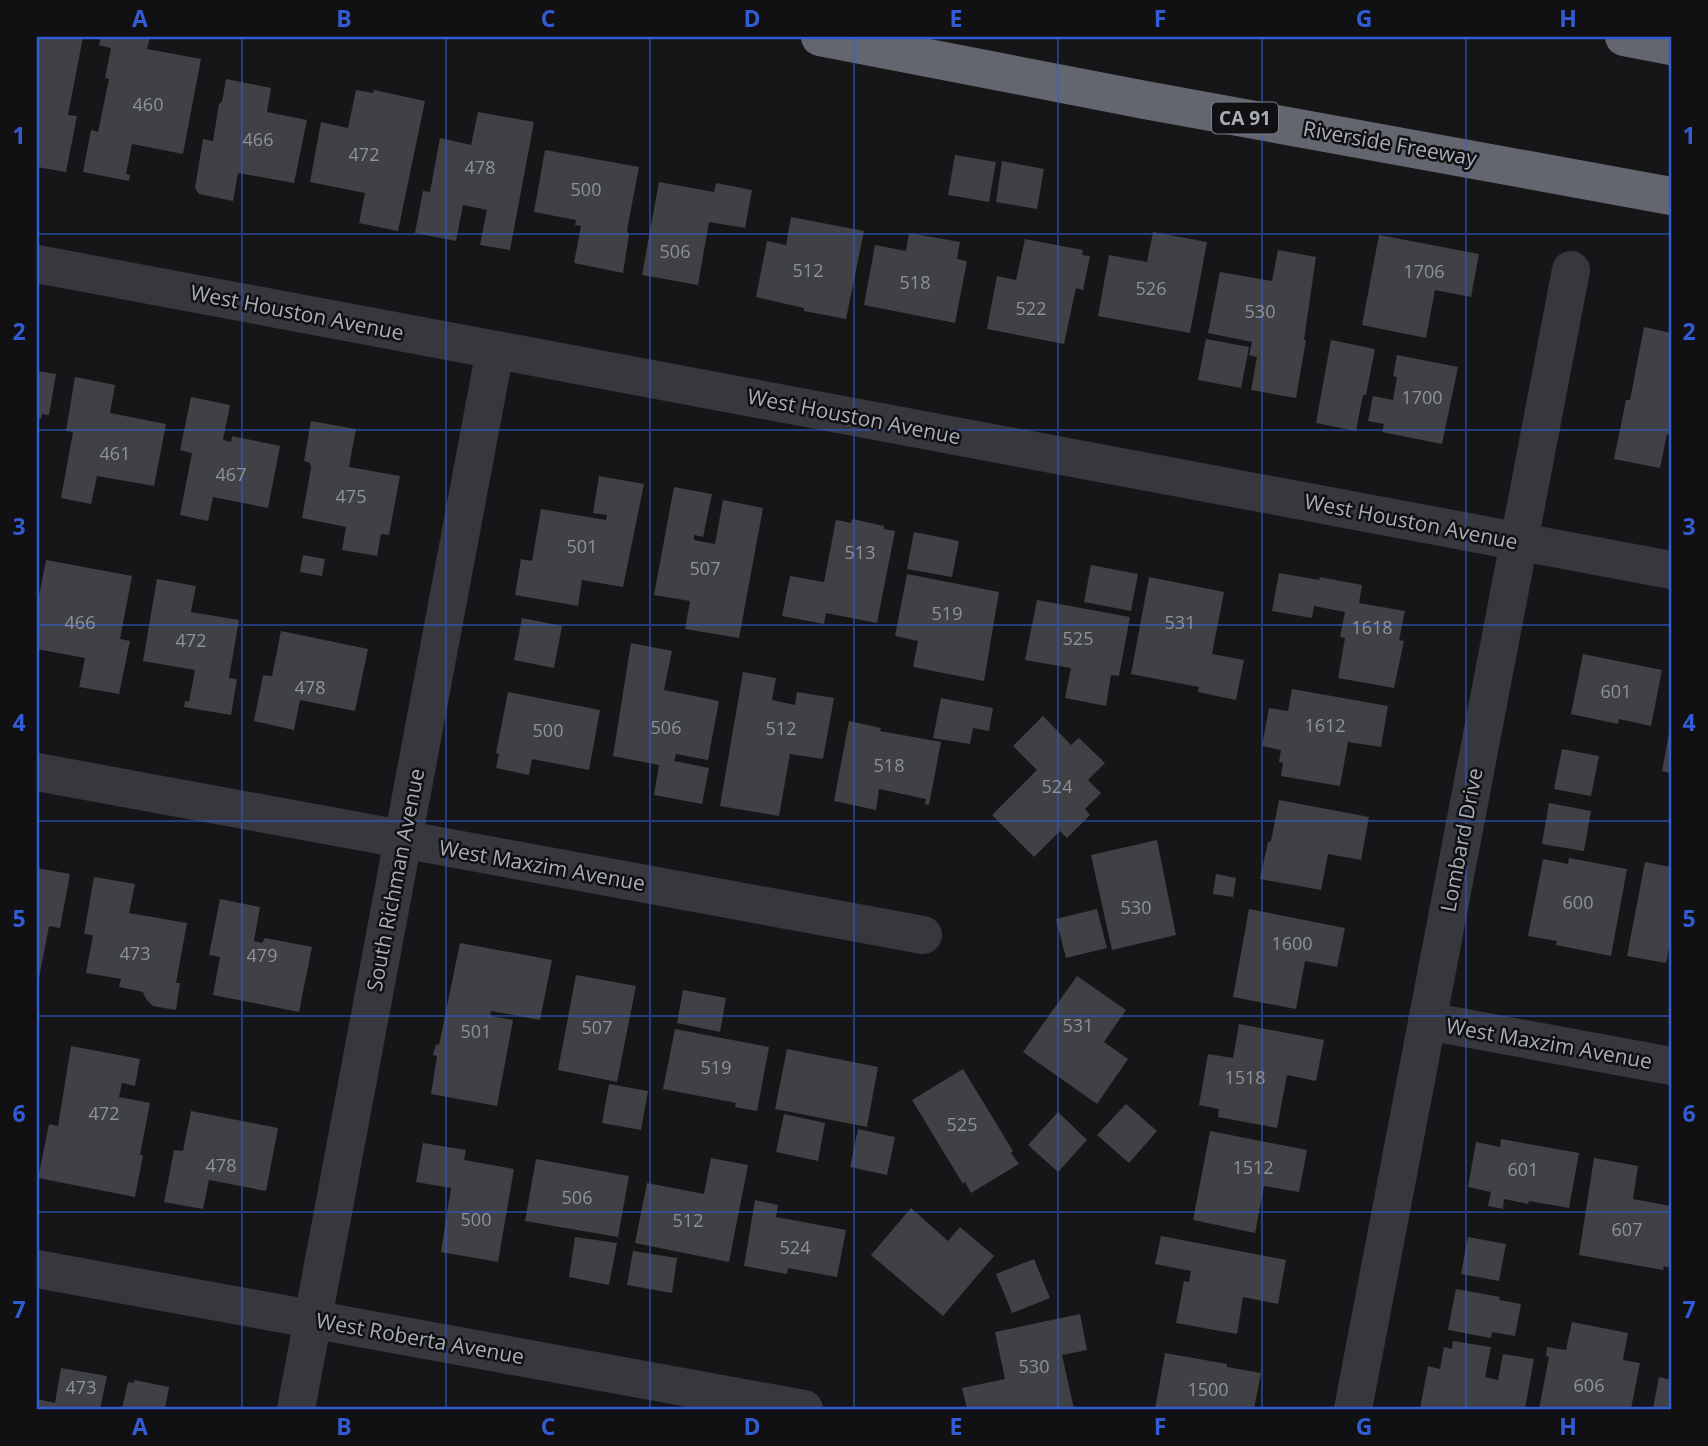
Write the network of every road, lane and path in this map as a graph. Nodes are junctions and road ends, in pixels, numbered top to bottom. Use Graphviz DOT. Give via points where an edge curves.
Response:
graph roads {
  1 [pos="820,37"];
  2 [pos="1623,37"];
  3 [pos="1671,46"];
  4 [pos="1671,196"];
  5 [pos="37,264"];
  6 [pos="1571,270"];
  7 [pos="495,350"];
  8 [pos="1519,542"];
  9 [pos="1671,570"];
  10 [pos="37,772"];
  11 [pos="404,841"];
  12 [pos="923,935"];
  13 [pos="1427,1021"];
  14 [pos="1671,1066"];
  15 [pos="37,1269"];
  16 [pos="312,1320"];
  17 [pos="296,1409"];
  18 [pos="804,1409"];
  19 [pos="1353,1409"];
  1 -- 4 [label="highway, Riverside Freeway / CA 91"];
  2 -- 3 [label="highway"];
  5 -- 7 [label="street, West Houston Avenue"];
  6 -- 8 [label="street, Lombard Drive"];
  7 -- 8 [label="street, West Houston Avenue"];
  7 -- 11 [label="street, South Richman Avenue"];
  8 -- 9 [label="street, West Houston Avenue"];
  8 -- 13 [label="street, Lombard Drive"];
  10 -- 11 [label="street, West Maxzim Avenue"];
  11 -- 12 [label="street, West Maxzim Avenue"];
  11 -- 16 [label="street, South Richman Avenue"];
  13 -- 14 [label="street, West Maxzim Avenue"];
  13 -- 19 [label="street, Lombard Drive"];
  15 -- 16 [label="street, West Roberta Avenue"];
  16 -- 17 [label="street, South Richman Avenue"];
  16 -- 18 [label="street, West Roberta Avenue"];
}
